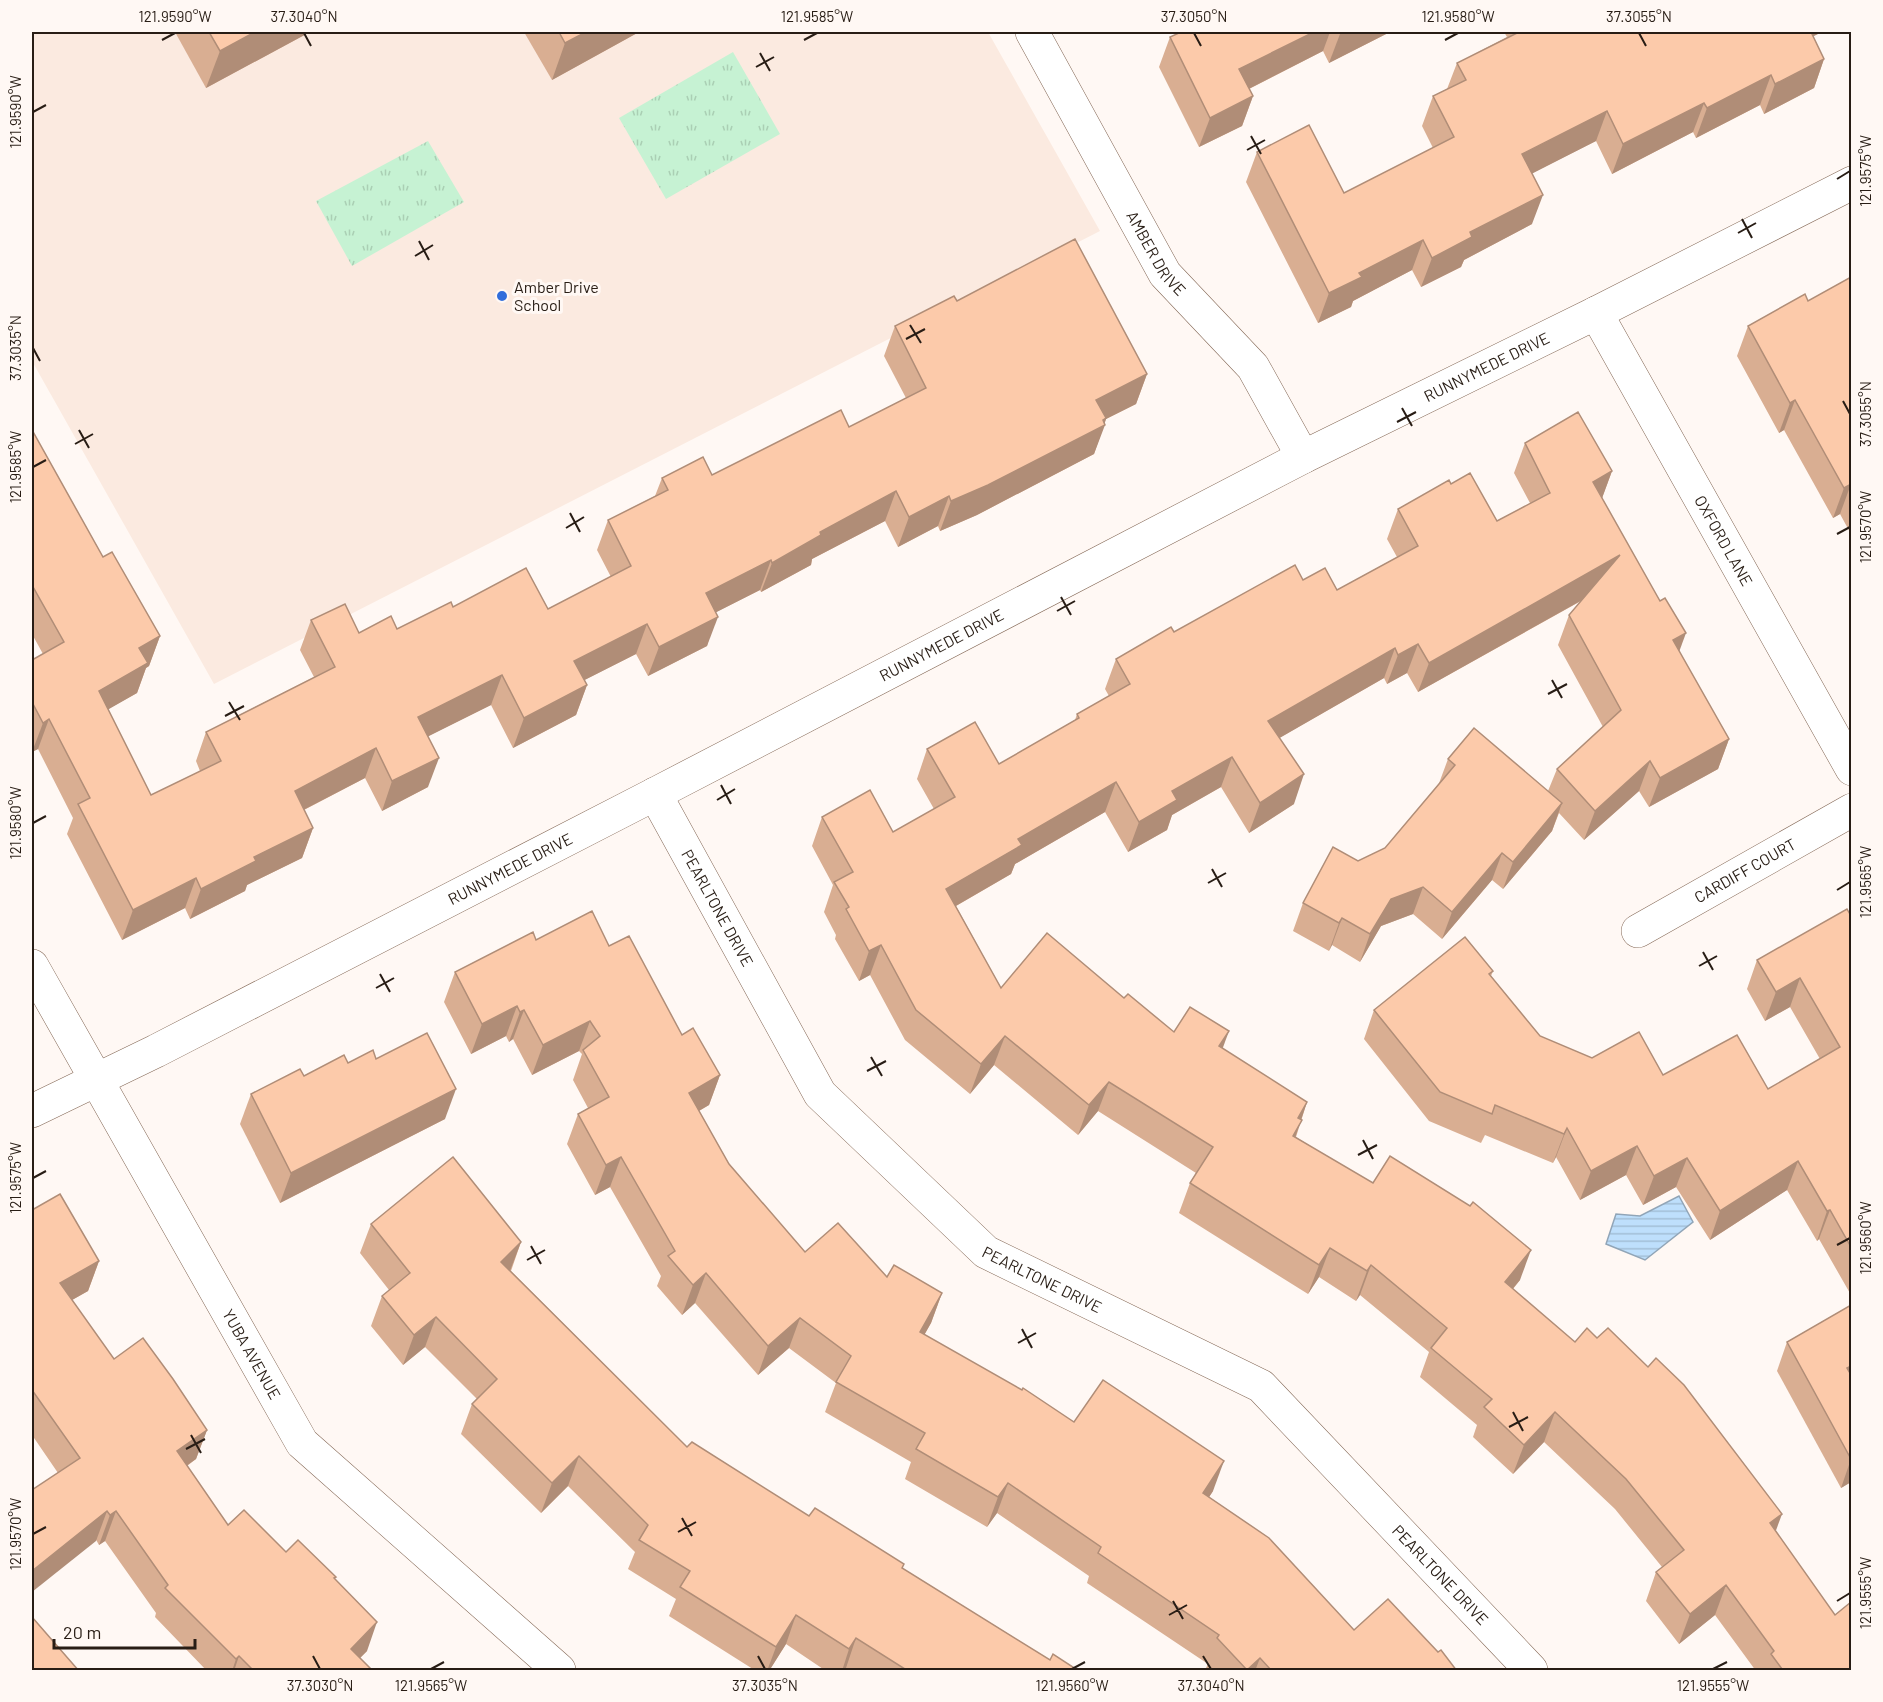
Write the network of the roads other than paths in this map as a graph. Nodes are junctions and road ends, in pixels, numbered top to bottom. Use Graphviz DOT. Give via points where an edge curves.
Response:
graph roads {
  1 [pos="1032,32"];
  2 [pos="1851,183"];
  3 [pos="1596,313"];
  4 [pos="1303,457"];
  5 [pos="1851,769"];
  6 [pos="655,794"];
  7 [pos="1851,810"];
  8 [pos="1638,931"];
  9 [pos="32,966"];
  10 [pos="98,1079"];
  11 [pos="32,1112"];
  12 [pos="559,1671"];
  13 [pos="1531,1671"];
  1 -- 4 [label="street, AMBER DRIVE" via="1165,274 1253,367"];
  2 -- 3 [label="street, RUNNYMEDE DRIVE"];
  3 -- 4 [label="street, RUNNYMEDE DRIVE"];
  3 -- 5 [label="street, OXFORD LANE"];
  4 -- 6 [label="street, RUNNYMEDE DRIVE"];
  6 -- 10 [label="street, RUNNYMEDE DRIVE"];
  6 -- 13 [label="street, PEARLTONE DRIVE" via="820,1094 986,1252 1261,1386"];
  7 -- 8 [label="street, CARDIFF COURT"];
  9 -- 10 [label="street, YUBA AVENUE"];
  10 -- 11 [label="street, RUNNYMEDE DRIVE"];
  10 -- 12 [label="street, YUBA AVENUE" via="302,1443"];
}
